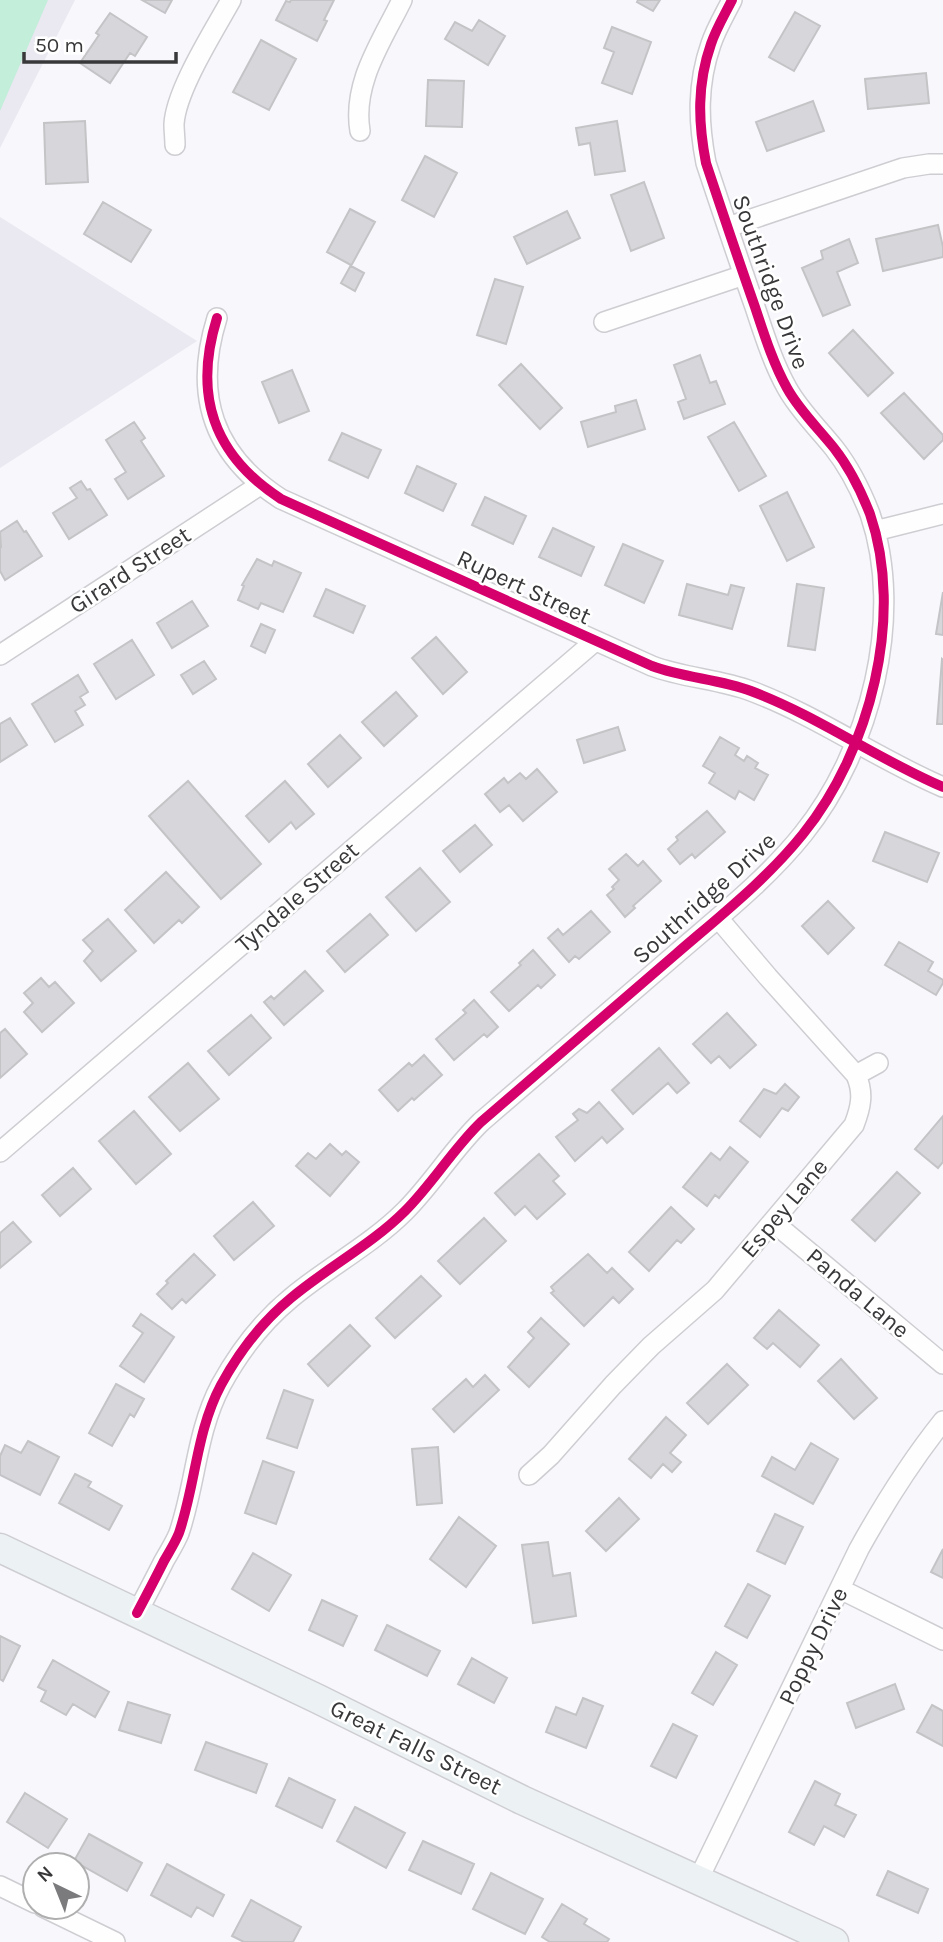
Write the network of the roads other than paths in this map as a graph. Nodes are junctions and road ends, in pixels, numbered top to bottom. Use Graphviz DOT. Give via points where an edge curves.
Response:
graph roads {
  1 [pos="231,0"];
  2 [pos="402,0"];
  3 [pos="732,0"];
  4 [pos="360,131"];
  5 [pos="176,145"];
  6 [pos="943,164"];
  7 [pos="728,227"];
  8 [pos="744,275"];
  9 [pos="217,318"];
  10 [pos="604,322"];
  11 [pos="260,485"];
  12 [pos="943,514"];
  13 [pos="875,531"];
  14 [pos="594,642"];
  15 [pos="0,655"];
  16 [pos="856,742"];
  17 [pos="943,787"];
  18 [pos="718,918"];
  19 [pos="878,1063"];
  20 [pos="856,1075"];
  21 [pos="0,1152"];
  22 [pos="773,1222"];
  23 [pos="943,1364"];
  24 [pos="943,1421"];
  25 [pos="529,1475"];
  26 [pos="0,1548"];
  27 [pos="840,1589"];
  28 [pos="137,1613"];
  29 [pos="943,1640"];
  30 [pos="698,1880"];
  31 [pos="0,1886"];
  32 [pos="21,1896"];
  33 [pos="72,1921"];
  34 [pos="115,1942"];
  35 [pos="834,1942"];
  1 -- 5 [label="street" via="178,104"];
  2 -- 4 [label="street" via="364,77"];
  3 -- 7 [label="street, Southridge Drive" via="711,43 699,103 706,163"];
  6 -- 7 [label="street" via="903,169"];
  7 -- 8 [label="street, Southridge Drive"];
  8 -- 10 [label="street"];
  8 -- 13 [label="street, Southridge Drive" via="787,389 855,480"];
  9 -- 11 [label="street, Rupert Street" via="209,343 208,396 226,447"];
  11 -- 14 [label="street, Rupert Street" via="281,499"];
  11 -- 15 [label="street, Girard Street"];
  12 -- 13 [label="street"];
  13 -- 16 [label="street, Southridge Drive" via="883,573 883,616 879,659"];
  14 -- 16 [label="street, Rupert Street" via="673,674 752,691"];
  14 -- 21 [label="street, Tyndale Street"];
  16 -- 17 [label="street, Rupert Street"];
  16 -- 18 [label="street, Southridge Drive" via="830,795 805,832 777,865"];
  18 -- 20 [label="street"];
  18 -- 28 [label="street, Southridge Drive" via="479,1124 419,1195 372,1241 291,1297 263,1325 221,1386 207,1418 178,1535"];
  19 -- 20 [label="street"];
  20 -- 22 [label="street, Espey Lane" via="862,1095 854,1125"];
  22 -- 23 [label="street, Panda Lane"];
  22 -- 25 [label="street, Espey Lane" via="715,1290 651,1346"];
  24 -- 27 [label="street, Poppy Drive" via="886,1501"];
  26 -- 28 [label="main road, Great Falls Street"];
  27 -- 29 [label="street"];
  27 -- 30 [label="street, Poppy Drive"];
  28 -- 30 [label="main road, Great Falls Street"];
  30 -- 35 [label="main road, Great Falls Street"];
  31 -- 32 [label="street"];
  33 -- 34 [label="street"];
}
